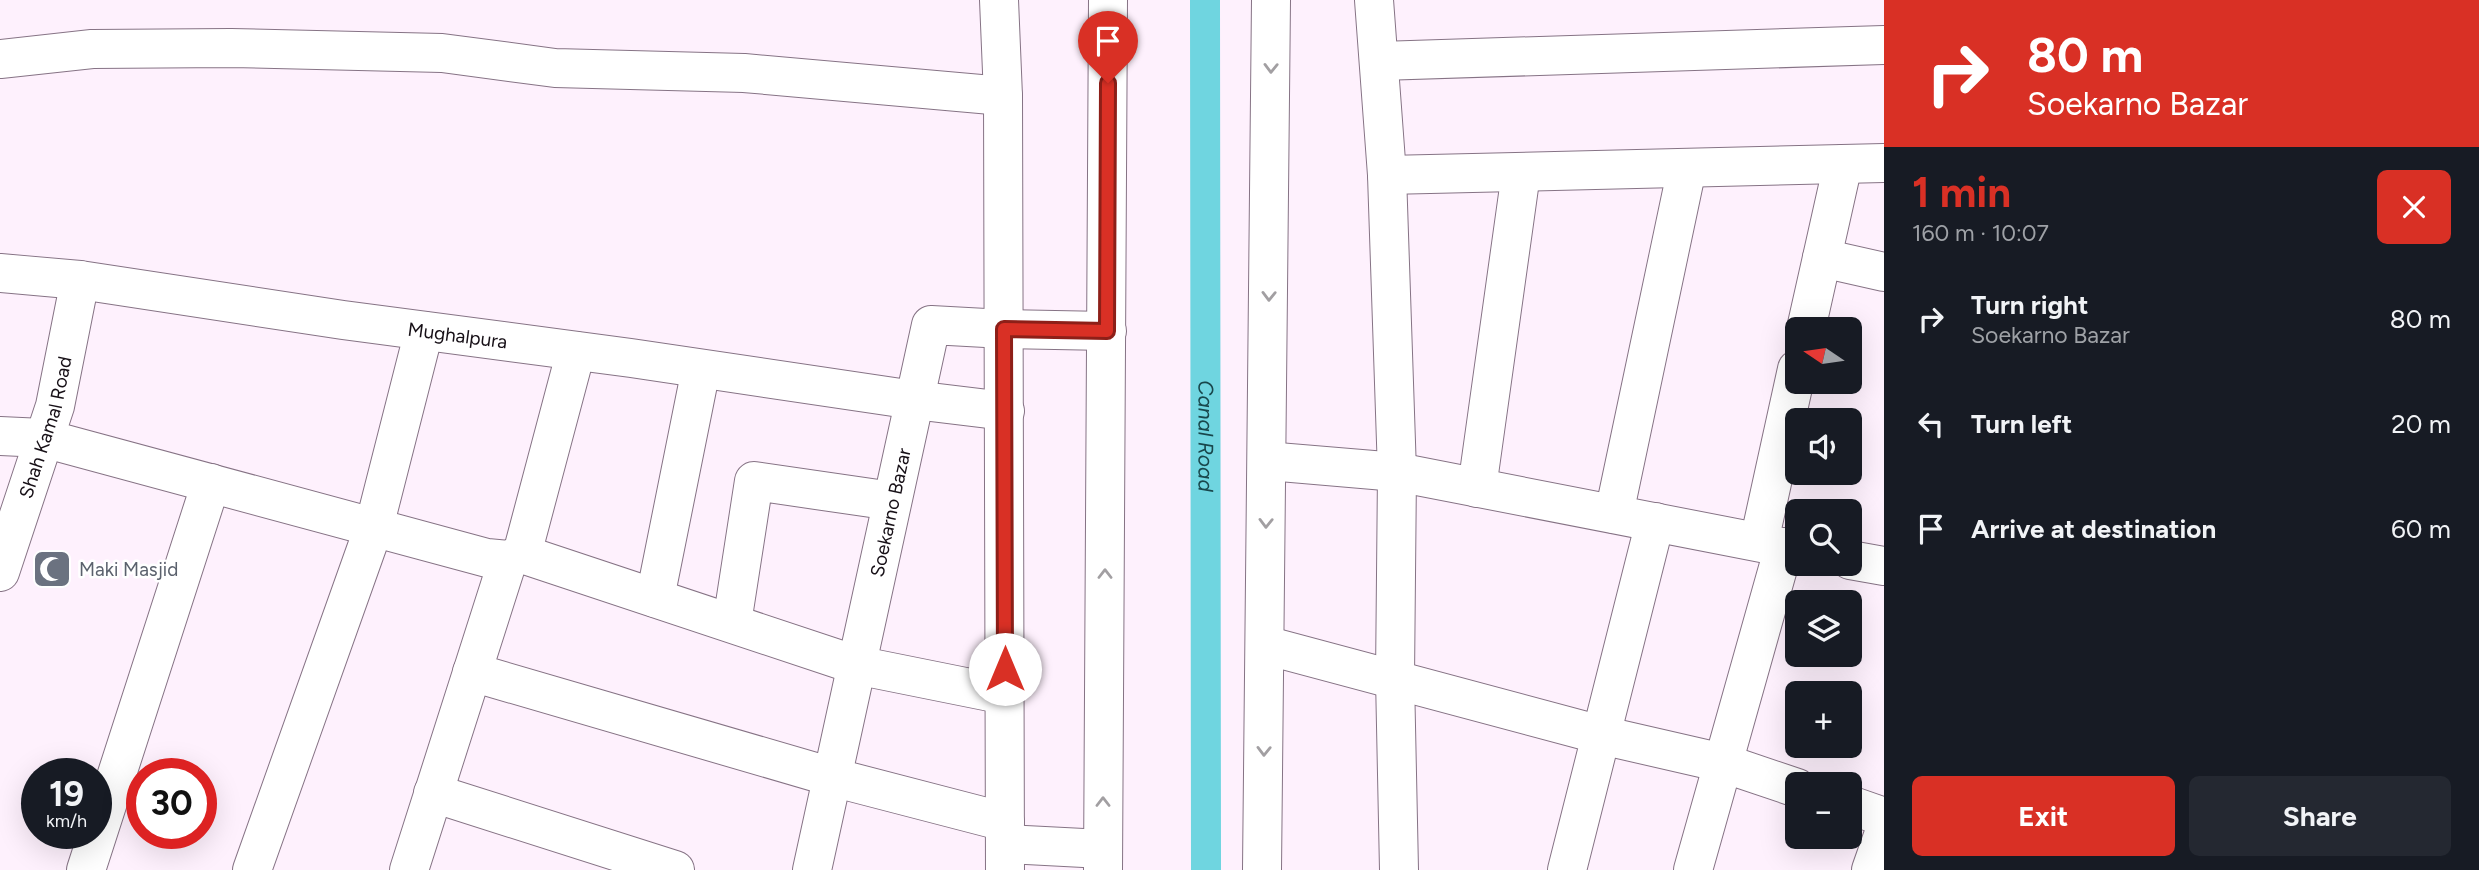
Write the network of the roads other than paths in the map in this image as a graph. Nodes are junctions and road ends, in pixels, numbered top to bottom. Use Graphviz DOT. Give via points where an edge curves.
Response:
graph roads {
  1 [pos="999,0"];
  2 [pos="1108,0"];
  3 [pos="1271,0"];
  4 [pos="1374,0"];
  5 [pos="1884,45"];
  6 [pos="0,59"];
  7 [pos="1380,61"];
  8 [pos="1003,96"];
  9 [pos="1884,163"];
  10 [pos="1843,164"];
  11 [pos="1687,168"];
  12 [pos="1521,173"];
  13 [pos="1387,175"];
  14 [pos="1822,258"];
  15 [pos="1884,272"];
  16 [pos="0,273"];
  17 [pos="80,280"];
  18 [pos="1809,317"];
  19 [pos="1004,329"];
  20 [pos="424,331"];
  21 [pos="1107,331"];
  22 [pos="576,351"];
  23 [pos="701,369"];
  24 [pos="1795,394"];
  25 [pos="914,400"];
  26 [pos="1005,411"];
  27 [pos="0,436"];
  28 [pos="43,439"];
  29 [pos="1267,461"];
  30 [pos="1397,472"];
  31 [pos="211,483"];
  32 [pos="1477,488"];
  33 [pos="892,501"];
  34 [pos="1614,514"];
  35 [pos="1655,522"];
  36 [pos="374,527"];
  37 [pos="1780,546"];
  38 [pos="515,557"];
  39 [pos="1862,562"];
  40 [pos="1884,566"];
  41 [pos="0,572"];
  42 [pos="654,597"];
  43 [pos="732,623"];
  44 [pos="1265,645"];
  45 [pos="856,665"];
  46 [pos="472,672"];
  47 [pos="1395,678"];
  48 [pos="1005,695"];
  49 [pos="1601,735"];
  50 [pos="1723,763"];
  51 [pos="832,777"];
  52 [pos="1785,784"];
  53 [pos="433,793"];
  54 [pos="1862,809"];
  55 [pos="1884,817"];
  56 [pos="1884,833"];
  57 [pos="1005,845"];
  58 [pos="1103,859"];
  59 [pos="86,870"];
  60 [pos="252,870"];
  61 [pos="408,870"];
  62 [pos="675,870"];
  63 [pos="812,870"];
  64 [pos="1262,870"];
  65 [pos="1399,870"];
  66 [pos="1567,870"];
  67 [pos="1693,870"];
  68 [pos="1871,870"];
  1 -- 8 [label="main road"];
  2 -- 21 [label="main road"];
  3 -- 29 [label="main road, one-way"];
  4 -- 7 [label="main road"];
  5 -- 7 [label="main road"];
  6 -- 8 [label="main road" via="92,49 442,53 555,68 744,73"];
  7 -- 13 [label="main road"];
  8 -- 19 [label="main road"];
  9 -- 10 [label="main road"];
  10 -- 11 [label="main road"];
  10 -- 14 [label="main road"];
  11 -- 12 [label="main road"];
  11 -- 34 [label="main road"];
  12 -- 13 [label="main road"];
  12 -- 32 [label="main road"];
  13 -- 30 [label="main road"];
  14 -- 15 [label="main road"];
  14 -- 18 [label="main road"];
  16 -- 17 [label="main road, Mughalpura"];
  17 -- 20 [label="main road, Mughalpura"];
  17 -- 28 [label="main road, Shah Kamal Road" via="55,407"];
  19 -- 21 [label="main road, Soekarno Bazar"];
  19 -- 25 [label="main road, Soekarno Bazar" via="931,325"];
  19 -- 26 [label="main road"];
  20 -- 22 [label="main road, Mughalpura"];
  20 -- 36 [label="main road"];
  58 -- 21 [label="main road, one-way"];
  22 -- 23 [label="main road, Mughalpura"];
  22 -- 38 [label="main road"];
  23 -- 25 [label="main road, Mughalpura"];
  23 -- 42 [label="main road"];
  24 -- 37 [label="main road"];
  25 -- 26 [label="main road, Mughalpura"];
  25 -- 33 [label="main road, Soekarno Bazar"];
  26 -- 48 [label="main road"];
  27 -- 28 [label="main road"];
  28 -- 31 [label="main road"];
  28 -- 41 [label="main road, Shah Kamal Road"];
  29 -- 30 [label="main road"];
  29 -- 44 [label="main road, one-way"];
  30 -- 32 [label="main road"];
  30 -- 47 [label="main road"];
  31 -- 36 [label="main road"];
  31 -- 59 [label="main road"];
  32 -- 34 [label="main road"];
  33 -- 43 [label="main road" via="754,481"];
  33 -- 45 [label="main road, Soekarno Bazar"];
  34 -- 35 [label="main road"];
  35 -- 37 [label="main road"];
  35 -- 49 [label="main road"];
  36 -- 38 [label="main road" via="487,558"];
  36 -- 60 [label="main road"];
  37 -- 50 [label="main road"];
  38 -- 42 [label="main road"];
  38 -- 46 [label="main road"];
  39 -- 40 [label="main road"];
  42 -- 43 [label="main road"];
  43 -- 45 [label="main road"];
  44 -- 47 [label="main road"];
  44 -- 64 [label="main road, one-way"];
  45 -- 48 [label="main road"];
  45 -- 51 [label="main road, Soekarno Bazar"];
  46 -- 51 [label="main road"];
  46 -- 53 [label="main road"];
  47 -- 49 [label="main road"];
  47 -- 65 [label="main road"];
  48 -- 57 [label="main road"];
  49 -- 50 [label="main road"];
  49 -- 66 [label="main road"];
  50 -- 52 [label="main road"];
  50 -- 67 [label="main road"];
  51 -- 57 [label="main road"];
  51 -- 63 [label="main road, Soekarno Bazar"];
  53 -- 61 [label="main road"];
  53 -- 62 [label="main road"];
  54 -- 55 [label="main road"];
  56 -- 68 [label="main road"];
  57 -- 58 [label="main road"];
}
